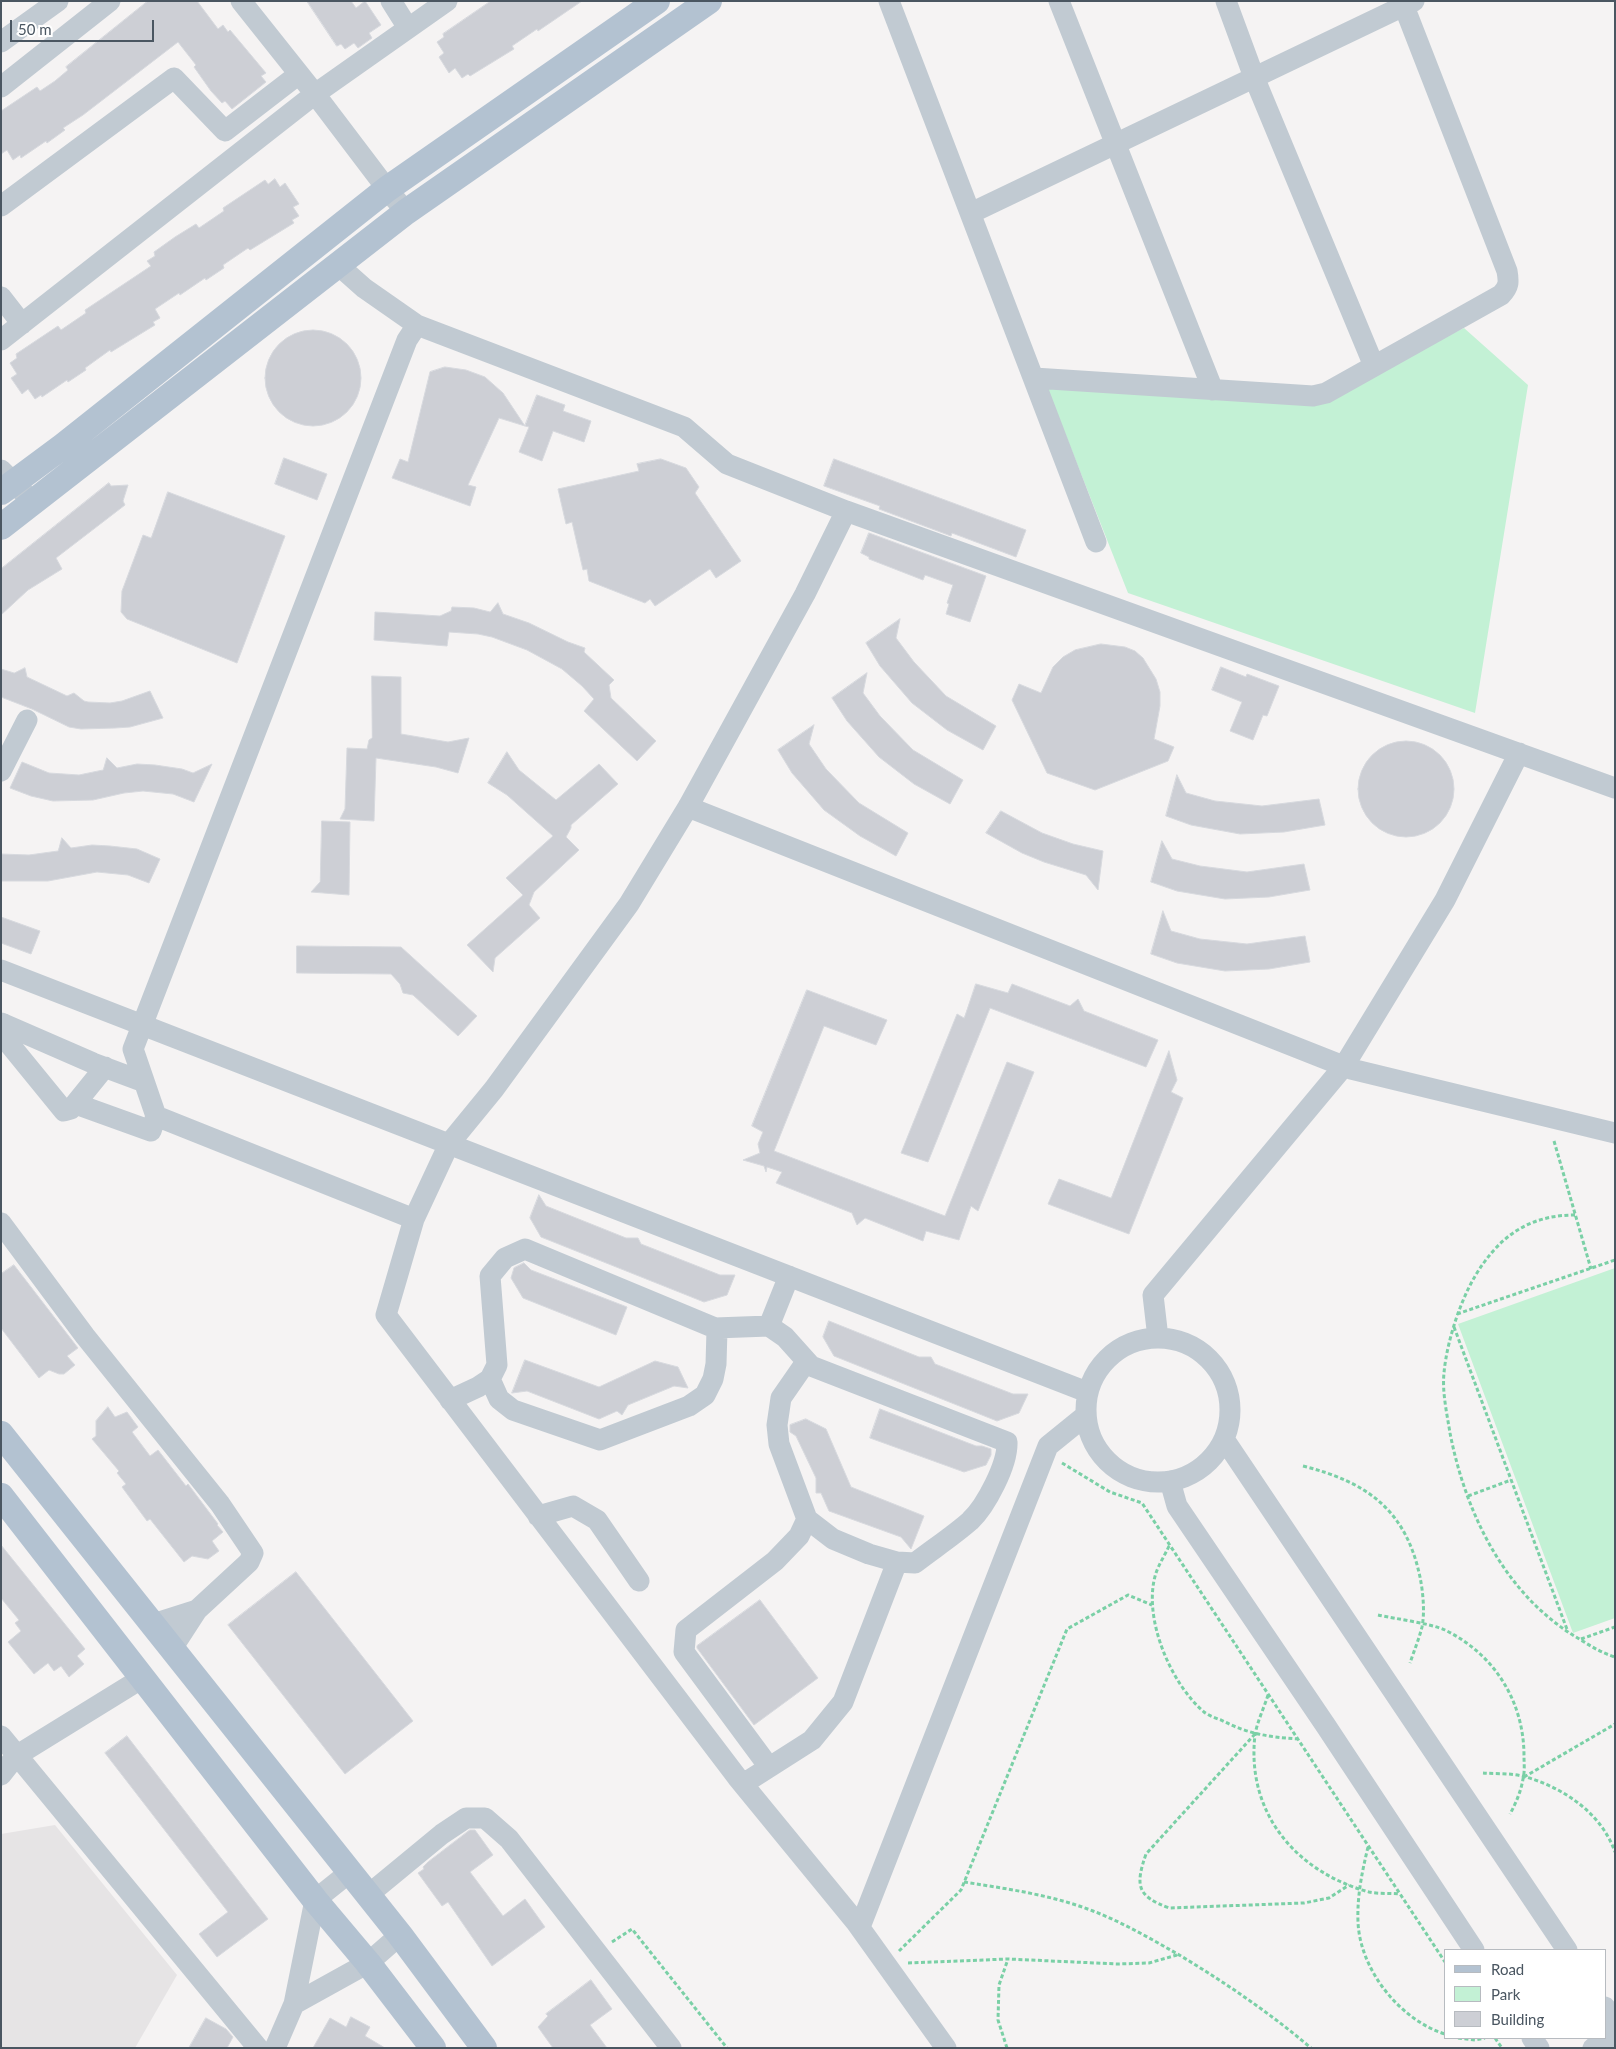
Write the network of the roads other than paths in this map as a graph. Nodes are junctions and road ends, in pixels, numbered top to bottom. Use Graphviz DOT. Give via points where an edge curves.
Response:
graph roads {
  1 [pos="110,1"];
  2 [pos="241,1"];
  3 [pos="391,1"];
  4 [pos="447,1"];
  5 [pos="657,1"];
  6 [pos="709,1"];
  7 [pos="889,1"];
  8 [pos="1059,1"];
  9 [pos="1226,1"];
  10 [pos="1406,3"];
  11 [pos="49,4"];
  12 [pos="408,28"];
  13 [pos="1,42"];
  14 [pos="300,74"];
  15 [pos="1254,77"];
  16 [pos="1,87"];
  17 [pos="315,94"];
  18 [pos="1115,144"];
  19 [pos="387,189"];
  20 [pos="1,206"];
  21 [pos="406,212"];
  22 [pos="971,213"];
  23 [pos="337,264"];
  24 [pos="1,297"];
  25 [pos="22,324"];
  26 [pos="417,324"];
  27 [pos="1,340"];
  28 [pos="1374,366"];
  29 [pos="1034,378"];
  30 [pos="1213,390"];
  31 [pos="5,481"];
  32 [pos="33,502"];
  33 [pos="846,511"];
  34 [pos="1,527"];
  35 [pos="1096,542"];
  36 [pos="27,720"];
  37 [pos="1519,753"];
  38 [pos="1,771"];
  39 [pos="1615,788"];
  40 [pos="688,808"];
  41 [pos="1,970"];
  42 [pos="2,1024"];
  43 [pos="143,1025"];
  44 [pos="1344,1066"];
  45 [pos="106,1067"];
  46 [pos="144,1082"];
  47 [pos="76,1104"];
  48 [pos="156,1116"];
  49 [pos="1615,1133"];
  50 [pos="449,1144"];
  51 [pos="414,1219"];
  52 [pos="1,1223"];
  53 [pos="789,1276"];
  54 [pos="769,1326"];
  55 [pos="715,1328"];
  56 [pos="1158,1338"];
  57 [pos="806,1362"];
  58 [pos="490,1379"];
  59 [pos="1087,1392"];
  60 [pos="450,1400"];
  61 [pos="1085,1416"];
  62 [pos="1,1434"];
  63 [pos="1224,1439"];
  64 [pos="1170,1481"];
  65 [pos="1,1496"];
  66 [pos="538,1516"];
  67 [pos="807,1519"];
  68 [pos="897,1562"];
  69 [pos="640,1581"];
  70 [pos="197,1610"];
  71 [pos="154,1624"];
  72 [pos="173,1647"];
  73 [pos="144,1677"];
  74 [pos="1,1736"];
  75 [pos="16,1756"];
  76 [pos="769,1767"];
  77 [pos="1,1775"];
  78 [pos="743,1784"];
  79 [pos="350,1872"];
  80 [pos="368,1894"];
  81 [pos="315,1900"];
  82 [pos="860,1927"];
  83 [pos="400,1935"];
  84 [pos="1473,1949"];
  85 [pos="1566,1949"];
  86 [pos="368,1963"];
  87 [pos="294,2004"];
  88 [pos="1606,2008"];
  89 [pos="1615,2022"];
  90 [pos="1615,2034"];
  91 [pos="258,2048"];
  92 [pos="276,2048"];
  93 [pos="433,2048"];
  94 [pos="484,2048"];
  95 [pos="671,2048"];
  96 [pos="946,2048"];
  97 [pos="1593,2048"];
  1 -- 16 [label="street"];
  2 -- 14 [label="street"];
  3 -- 12 [label="street"];
  4 -- 12 [label="street"];
  5 -- 19 [label="main road"];
  6 -- 21 [label="main road"];
  7 -- 22 [label="street"];
  8 -- 18 [label="street"];
  9 -- 15 [label="street"];
  10 -- 15 [label="street"];
  10 -- 28 [label="street" via="1508,271 1509,282 1502,295"];
  11 -- 13 [label="street"];
  12 -- 17 [label="street"];
  14 -- 17 [label="street"];
  14 -- 20 [label="street" via="225,131 174,78"];
  15 -- 18 [label="street"];
  15 -- 28 [label="street"];
  17 -- 19 [label="street"];
  17 -- 25 [label="street"];
  18 -- 22 [label="street"];
  18 -- 30 [label="street"];
  19 -- 21 [label="street"];
  19 -- 31 [label="main road" via="64,446"];
  21 -- 23 [label="main road"];
  22 -- 29 [label="street"];
  23 -- 26 [label="street" via="364,288"];
  23 -- 32 [label="main road"];
  24 -- 25 [label="street"];
  25 -- 27 [label="street"];
  26 -- 33 [label="street" via="684,427 727,464"];
  26 -- 43 [label="street" via="404,350"];
  28 -- 30 [label="street" via="1326,393 1313,396"];
  29 -- 30 [label="street"];
  29 -- 35 [label="street"];
  31 -- 32 [label="street"];
  32 -- 34 [label="main road"];
  33 -- 37 [label="street"];
  33 -- 40 [label="street" via="805,594"];
  36 -- 38 [label="street"];
  37 -- 39 [label="street"];
  37 -- 44 [label="street" via="1445,900"];
  40 -- 44 [label="street"];
  40 -- 50 [label="street" via="629,904 494,1089"];
  41 -- 43 [label="street"];
  42 -- 45 [label="street"];
  42 -- 47 [label="street" via="6,1040 64,1111"];
  43 -- 46 [label="street" via="133,1049"];
  43 -- 50 [label="street"];
  44 -- 49 [label="street"];
  44 -- 56 [label="street" via="1153,1295"];
  45 -- 46 [label="street"];
  45 -- 47 [label="street"];
  46 -- 48 [label="street"];
  47 -- 48 [label="street" via="151,1131"];
  48 -- 51 [label="street"];
  50 -- 51 [label="street"];
  50 -- 53 [label="street"];
  51 -- 60 [label="street" via="386,1314"];
  52 -- 70 [label="street" via="85,1336 220,1504 253,1552 249,1562"];
  53 -- 54 [label="street"];
  53 -- 59 [label="street"];
  54 -- 55 [label="street"];
  54 -- 57 [label="street" via="785,1336"];
  55 -- 58 [label="street" via="716,1364 713,1380 705,1395 689,1406 600,1440 513,1410 499,1398"];
  55 -- 58 [label="street" via="524,1249 505,1258 490,1276 497,1365"];
  56 -- 59 [label="street" via="1134,1342 1113,1353 1097,1370"];
  56 -- 63 [label="street" via="1181,1342 1202,1353 1218,1370 1228,1392 1230,1416"];
  57 -- 67 [label="street" via="780,1398 777,1425 780,1444"];
  57 -- 68 [label="street" via="1007,1442 1008,1453 1001,1471 971,1520 915,1563"];
  58 -- 60 [label="street"];
  59 -- 61 [label="street"];
  60 -- 66 [label="street"];
  61 -- 64 [label="street" via="1091,1439 1104,1459 1123,1474 1146,1482"];
  61 -- 82 [label="street" via="1048,1446"];
  62 -- 71 [label="main road"];
  63 -- 64 [label="street" via="1205,1464 1192,1474"];
  63 -- 85 [label="street"];
  64 -- 84 [label="street" via="1176,1506 1321,1717"];
  65 -- 73 [label="main road"];
  66 -- 69 [label="street" via="573,1506 597,1520"];
  66 -- 78 [label="street"];
  67 -- 68 [label="street" via="833,1539"];
  67 -- 76 [label="street" via="799,1536 775,1561 686,1630 684,1652"];
  68 -- 76 [label="street" via="843,1702 812,1740"];
  70 -- 71 [label="street"];
  70 -- 72 [label="street"];
  71 -- 72 [label="main road"];
  72 -- 79 [label="main road"];
  73 -- 75 [label="street"];
  73 -- 81 [label="main road"];
  74 -- 75 [label="street"];
  75 -- 77 [label="street"];
  75 -- 91 [label="street"];
  76 -- 78 [label="street"];
  78 -- 82 [label="street"];
  79 -- 80 [label="main road"];
  79 -- 81 [label="street"];
  80 -- 83 [label="main road"];
  80 -- 95 [label="street" via="450,1828 466,1818 485,1818 509,1840"];
  81 -- 86 [label="main road"];
  81 -- 87 [label="street"];
  82 -- 96 [label="street"];
  83 -- 86 [label="street"];
  83 -- 94 [label="main road"];
  86 -- 87 [label="street"];
  86 -- 93 [label="main road"];
  87 -- 92 [label="street"];
  88 -- 89 [label="street"];
  90 -- 97 [label="street"];
}
